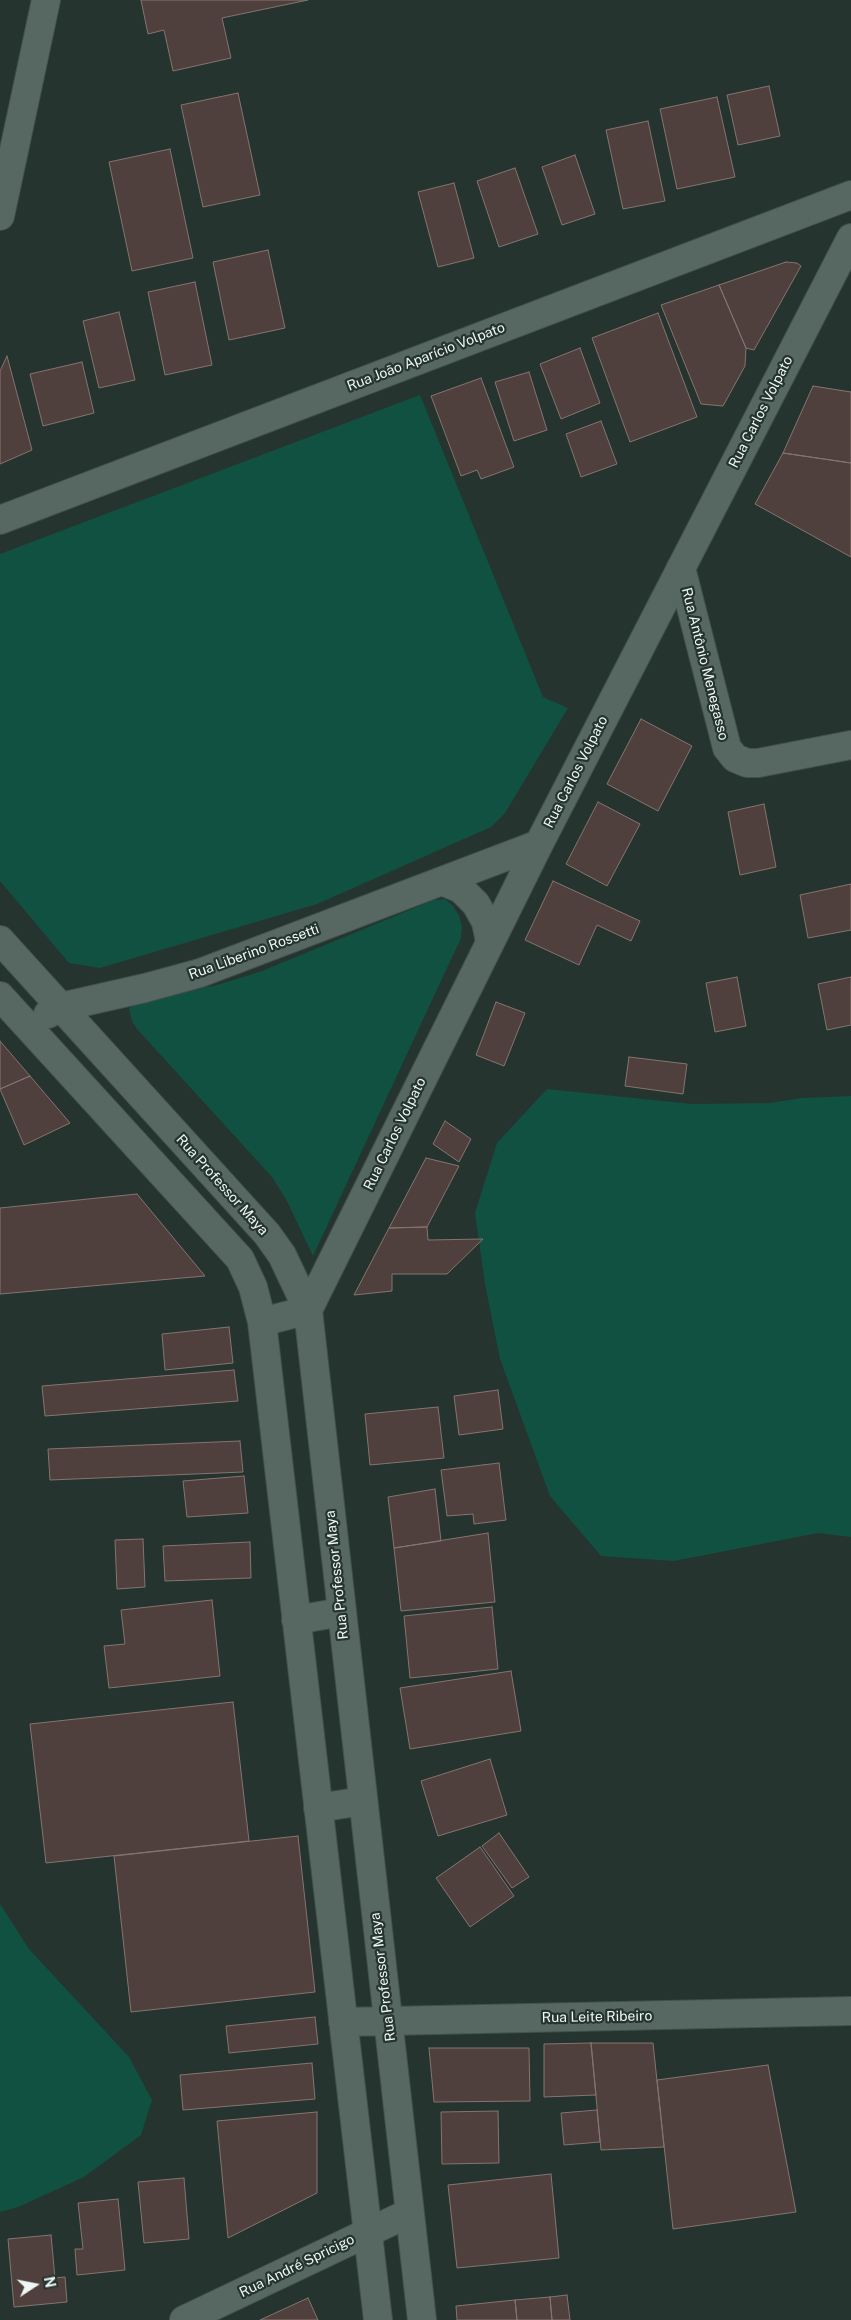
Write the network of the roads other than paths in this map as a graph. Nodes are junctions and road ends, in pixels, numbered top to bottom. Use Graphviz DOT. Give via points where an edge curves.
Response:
graph roads {
  1 [pos="46,0"];
  2 [pos="851,194"];
  3 [pos="0,216"];
  4 [pos="851,238"];
  5 [pos="0,520"];
  6 [pos="681,568"];
  7 [pos="851,745"];
  8 [pos="540,844"];
  9 [pos="442,881"];
  10 [pos="0,940"];
  11 [pos="490,942"];
  12 [pos="0,996"];
  13 [pos="61,1007"];
  14 [pos="26,1025"];
  15 [pos="308,1310"];
  16 [pos="262,1322"];
  17 [pos="342,1612"];
  18 [pos="296,1620"];
  19 [pos="363,1801"];
  20 [pos="318,1808"];
  21 [pos="851,2011"];
  22 [pos="344,2022"];
  23 [pos="388,2022"];
  24 [pos="410,2213"];
  25 [pos="368,2232"];
  26 [pos="184,2320"];
  27 [pos="378,2320"];
  28 [pos="422,2320"];
  1 -- 3 [label="street"];
  2 -- 5 [label="street, Rua João Aparício Volpato"];
  4 -- 6 [label="street, Rua Carlos Volpato"];
  6 -- 7 [label="street, Rua Antônio Menegasso" via="727,748 735,758 746,763 758,763"];
  6 -- 8 [label="street, Rua Carlos Volpato"];
  8 -- 9 [label="street, Rua Liberino Rossetti"];
  8 -- 11 [label="street, Rua Carlos Volpato"];
  9 -- 11 [label="street" via="461,890 476,904 486,922"];
  9 -- 13 [label="street, Rua Liberino Rossetti" via="200,973"];
  10 -- 13 [label="street, Rua Professor Maya"];
  11 -- 15 [label="street, Rua Carlos Volpato"];
  12 -- 14 [label="street"];
  13 -- 14 [label="street, Rua Liberino Rossetti"];
  13 -- 15 [label="street, Rua Professor Maya" via="267,1234 282,1255"];
  14 -- 16 [label="street" via="240,1259 253,1287"];
  15 -- 16 [label="street"];
  15 -- 17 [label="street, Rua Professor Maya"];
  16 -- 18 [label="street"];
  17 -- 18 [label="street"];
  17 -- 19 [label="street, Rua Professor Maya"];
  18 -- 20 [label="street"];
  19 -- 20 [label="street"];
  19 -- 23 [label="street, Rua Professor Maya"];
  20 -- 22 [label="street"];
  21 -- 23 [label="street, Rua Leite Ribeiro"];
  22 -- 23 [label="street, Rua Leite Ribeiro"];
  22 -- 25 [label="street"];
  23 -- 24 [label="street, Rua Professor Maya"];
  24 -- 25 [label="street, Rua André Spricigo"];
  24 -- 28 [label="street, Rua Professor Maya"];
  25 -- 26 [label="street, Rua André Spricigo"];
  25 -- 27 [label="street"];
}
